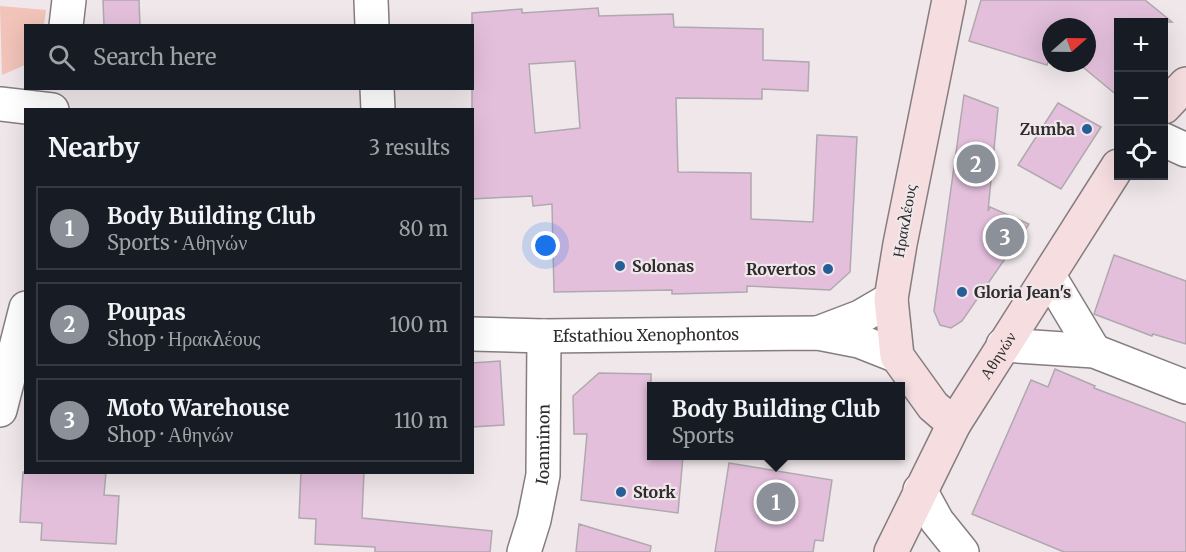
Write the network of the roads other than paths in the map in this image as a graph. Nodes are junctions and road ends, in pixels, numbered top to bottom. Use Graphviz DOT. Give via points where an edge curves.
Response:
graph roads {
  1 [pos="69,0"];
  2 [pos="371,0"];
  3 [pos="948,0"];
  4 [pos="66,24"];
  5 [pos="372,24"];
  6 [pos="1186,84"];
  7 [pos="57,90"];
  8 [pos="376,90"];
  9 [pos="1168,103"];
  10 [pos="0,104"];
  11 [pos="35,108"];
  12 [pos="53,108"];
  13 [pos="378,108"];
  14 [pos="1168,142"];
  15 [pos="1186,150"];
  16 [pos="1114,174"];
  17 [pos="1049,276"];
  18 [pos="891,299"];
  19 [pos="24,314"];
  20 [pos="818,333"];
  21 [pos="474,334"];
  22 [pos="544,336"];
  23 [pos="1003,345"];
  24 [pos="1094,351"];
  25 [pos="897,356"];
  26 [pos="1186,387"];
  27 [pos="0,410"];
  28 [pos="954,424"];
  29 [pos="920,490"];
  30 [pos="524,552"];
  31 [pos="891,552"];
  32 [pos="962,552"];
  1 -- 4 [label="street"];
  2 -- 5 [label="street"];
  3 -- 18 [label="main road, Ηρακλέους"];
  6 -- 9 [label="main road"];
  7 -- 12 [label="street"];
  8 -- 13 [label="street"];
  10 -- 11 [label="street"];
  14 -- 15 [label="street"];
  16 -- 17 [label="main road, Αθηνών"];
  17 -- 23 [label="main road, Αθηνών"];
  17 -- 24 [label="street"];
  18 -- 20 [label="street, Efstathiou Xenophontos" via="860,317"];
  18 -- 25 [label="main road, Ηρακλέους"];
  19 -- 27 [label="street"];
  20 -- 22 [label="street, Efstathiou Xenophontos"];
  20 -- 25 [label="street, Efstathiou Xenophontos" via="859,341"];
  21 -- 22 [label="street, Efstathiou Xenophontos"];
  22 -- 30 [label="street, Ioanninon" via="543,475"];
  23 -- 24 [label="street"];
  23 -- 28 [label="main road, Αθηνών"];
  24 -- 26 [label="street"];
  25 -- 28 [label="main road, Ηρακλέους" via="933,406"];
  28 -- 29 [label="main road, Αθηνών"];
  29 -- 31 [label="main road, Αθηνών"];
  29 -- 32 [label="street" via="937,521"];
}
